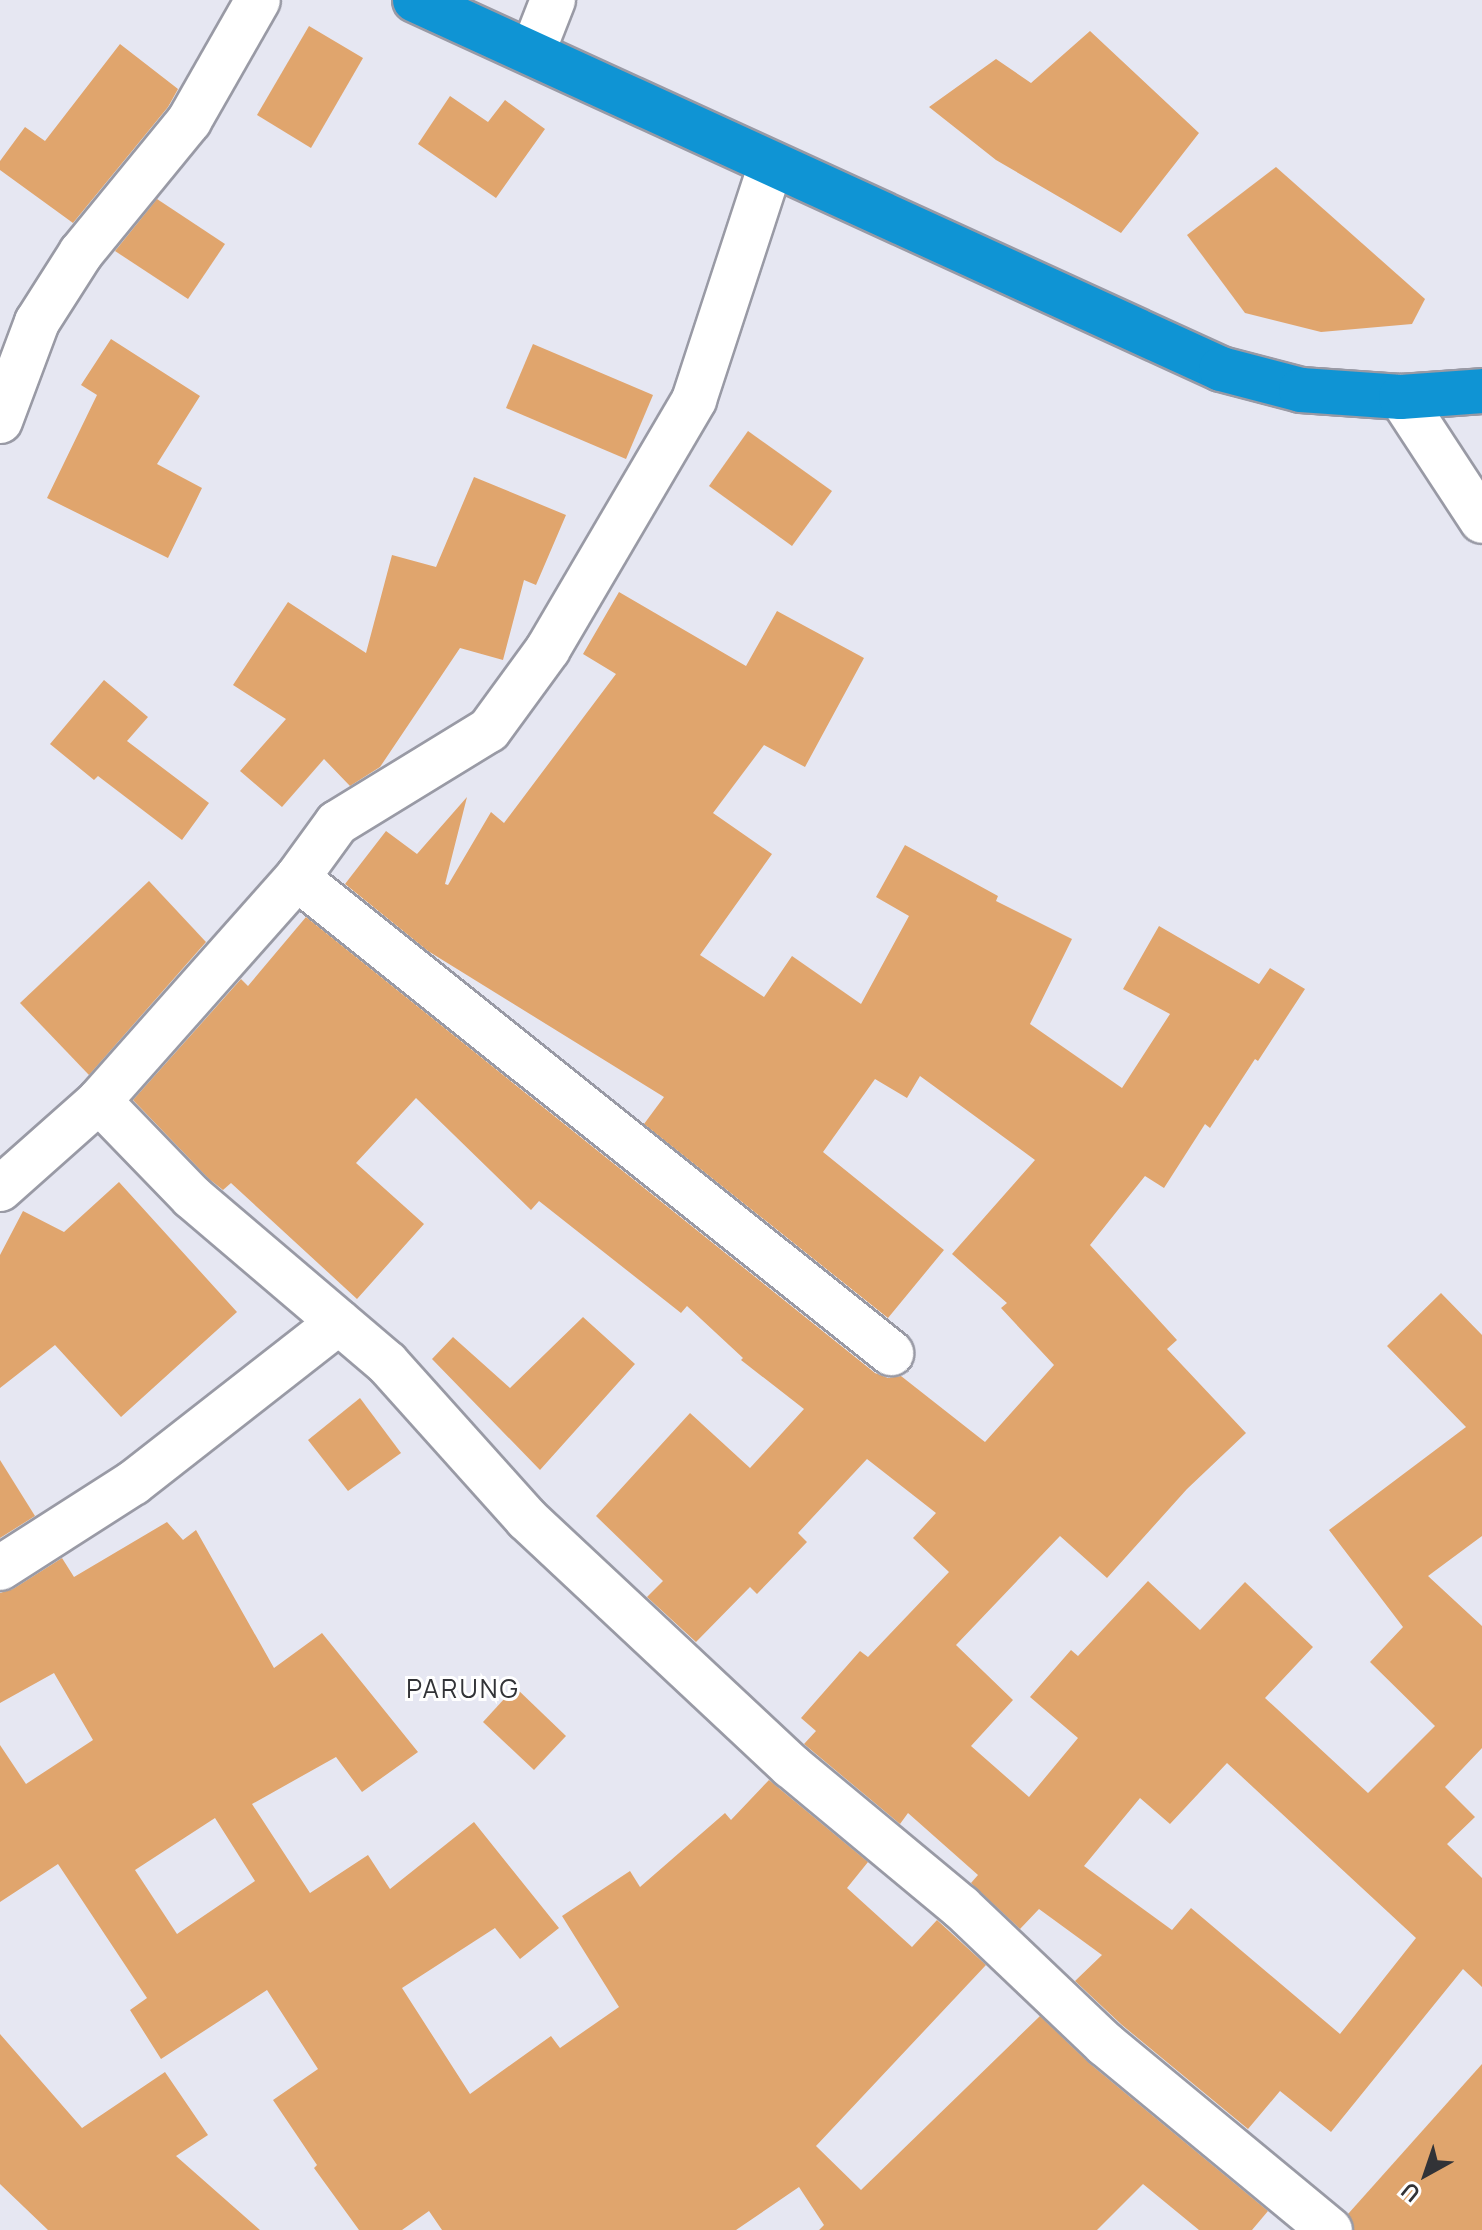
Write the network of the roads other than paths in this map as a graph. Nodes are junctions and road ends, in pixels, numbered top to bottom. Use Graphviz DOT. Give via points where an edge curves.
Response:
graph roads {
  1 [pos="258,0"];
  2 [pos="415,0"];
  3 [pos="553,0"];
  4 [pos="533,51"];
  5 [pos="771,164"];
  6 [pos="1482,391"];
  7 [pos="1401,397"];
  8 [pos="0,421"];
  9 [pos="1482,521"];
  10 [pos="297,878"];
  11 [pos="99,1101"];
  12 [pos="0,1189"];
  13 [pos="339,1322"];
  14 [pos="891,1353"];
  15 [pos="0,1568"];
  16 [pos="1330,2230"];
  1 -- 8 [label="street" via="189,121 81,253 37,322"];
  2 -- 4 [label="highway"];
  3 -- 4 [label="street"];
  4 -- 5 [label="highway"];
  5 -- 7 [label="highway" via="1221,369 1301,390"];
  5 -- 10 [label="street" via="694,400 548,649 489,730 337,823"];
  6 -- 7 [label="highway"];
  7 -- 9 [label="street"];
  10 -- 11 [label="street"];
  10 -- 14 [label="street"];
  11 -- 12 [label="street"];
  11 -- 13 [label="street" via="192,1197"];
  13 -- 15 [label="street" via="133,1483"];
  13 -- 16 [label="street" via="387,1363 527,1519 791,1766 961,1907 1105,2044"];
}
